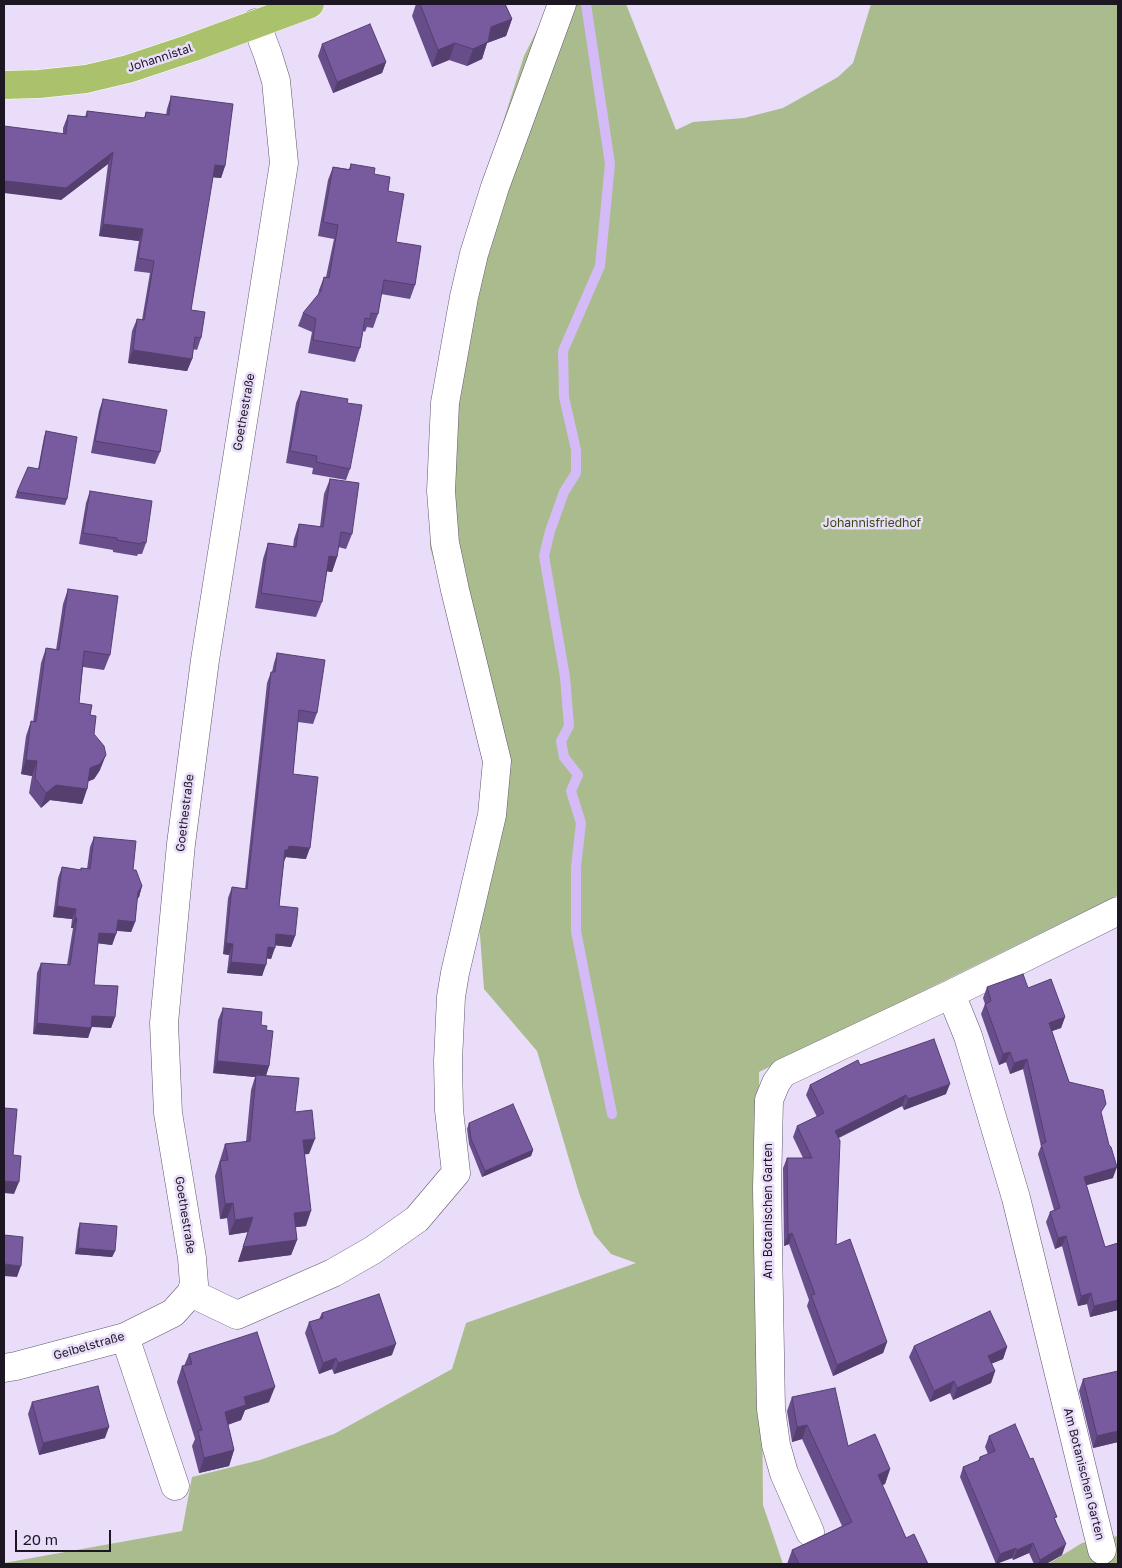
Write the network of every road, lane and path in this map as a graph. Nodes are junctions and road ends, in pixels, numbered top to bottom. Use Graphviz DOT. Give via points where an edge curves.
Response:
graph roads {
  1 [pos="310,4"];
  2 [pos="562,4"];
  3 [pos="256,23"];
  4 [pos="4,85"];
  5 [pos="1118,911"];
  6 [pos="951,994"];
  7 [pos="191,1294"];
  8 [pos="125,1337"];
  9 [pos="4,1368"];
  10 [pos="175,1486"];
  11 [pos="810,1532"];
  12 [pos="1102,1550"];
  1 -- 3 [label="main road, Johannistal"];
  2 -- 7 [label="street" via="474,254 445,403 441,491 445,543 497,761 492,815 451,997 449,1110 456,1173 417,1219 333,1273 236,1315"];
  3 -- 4 [label="main road, Johannistal" via="128,69 86,78"];
  3 -- 7 [label="street, Goethestraße" via="276,82 284,163 205,660 181,844 164,1023 168,1113 192,1258 194,1284"];
  5 -- 6 [label="street, Am Botanischen Garten"];
  6 -- 11 [label="street, Am Botanischen Garten" via="783,1073 769,1100 767,1189 771,1409 784,1473"];
  6 -- 12 [label="street, Am Botanischen Garten" via="968,1036 1016,1198"];
  7 -- 8 [label="street, Geibelstraße" via="173,1313"];
  8 -- 9 [label="street, Geibelstraße"];
  8 -- 10 [label="street"];
}
